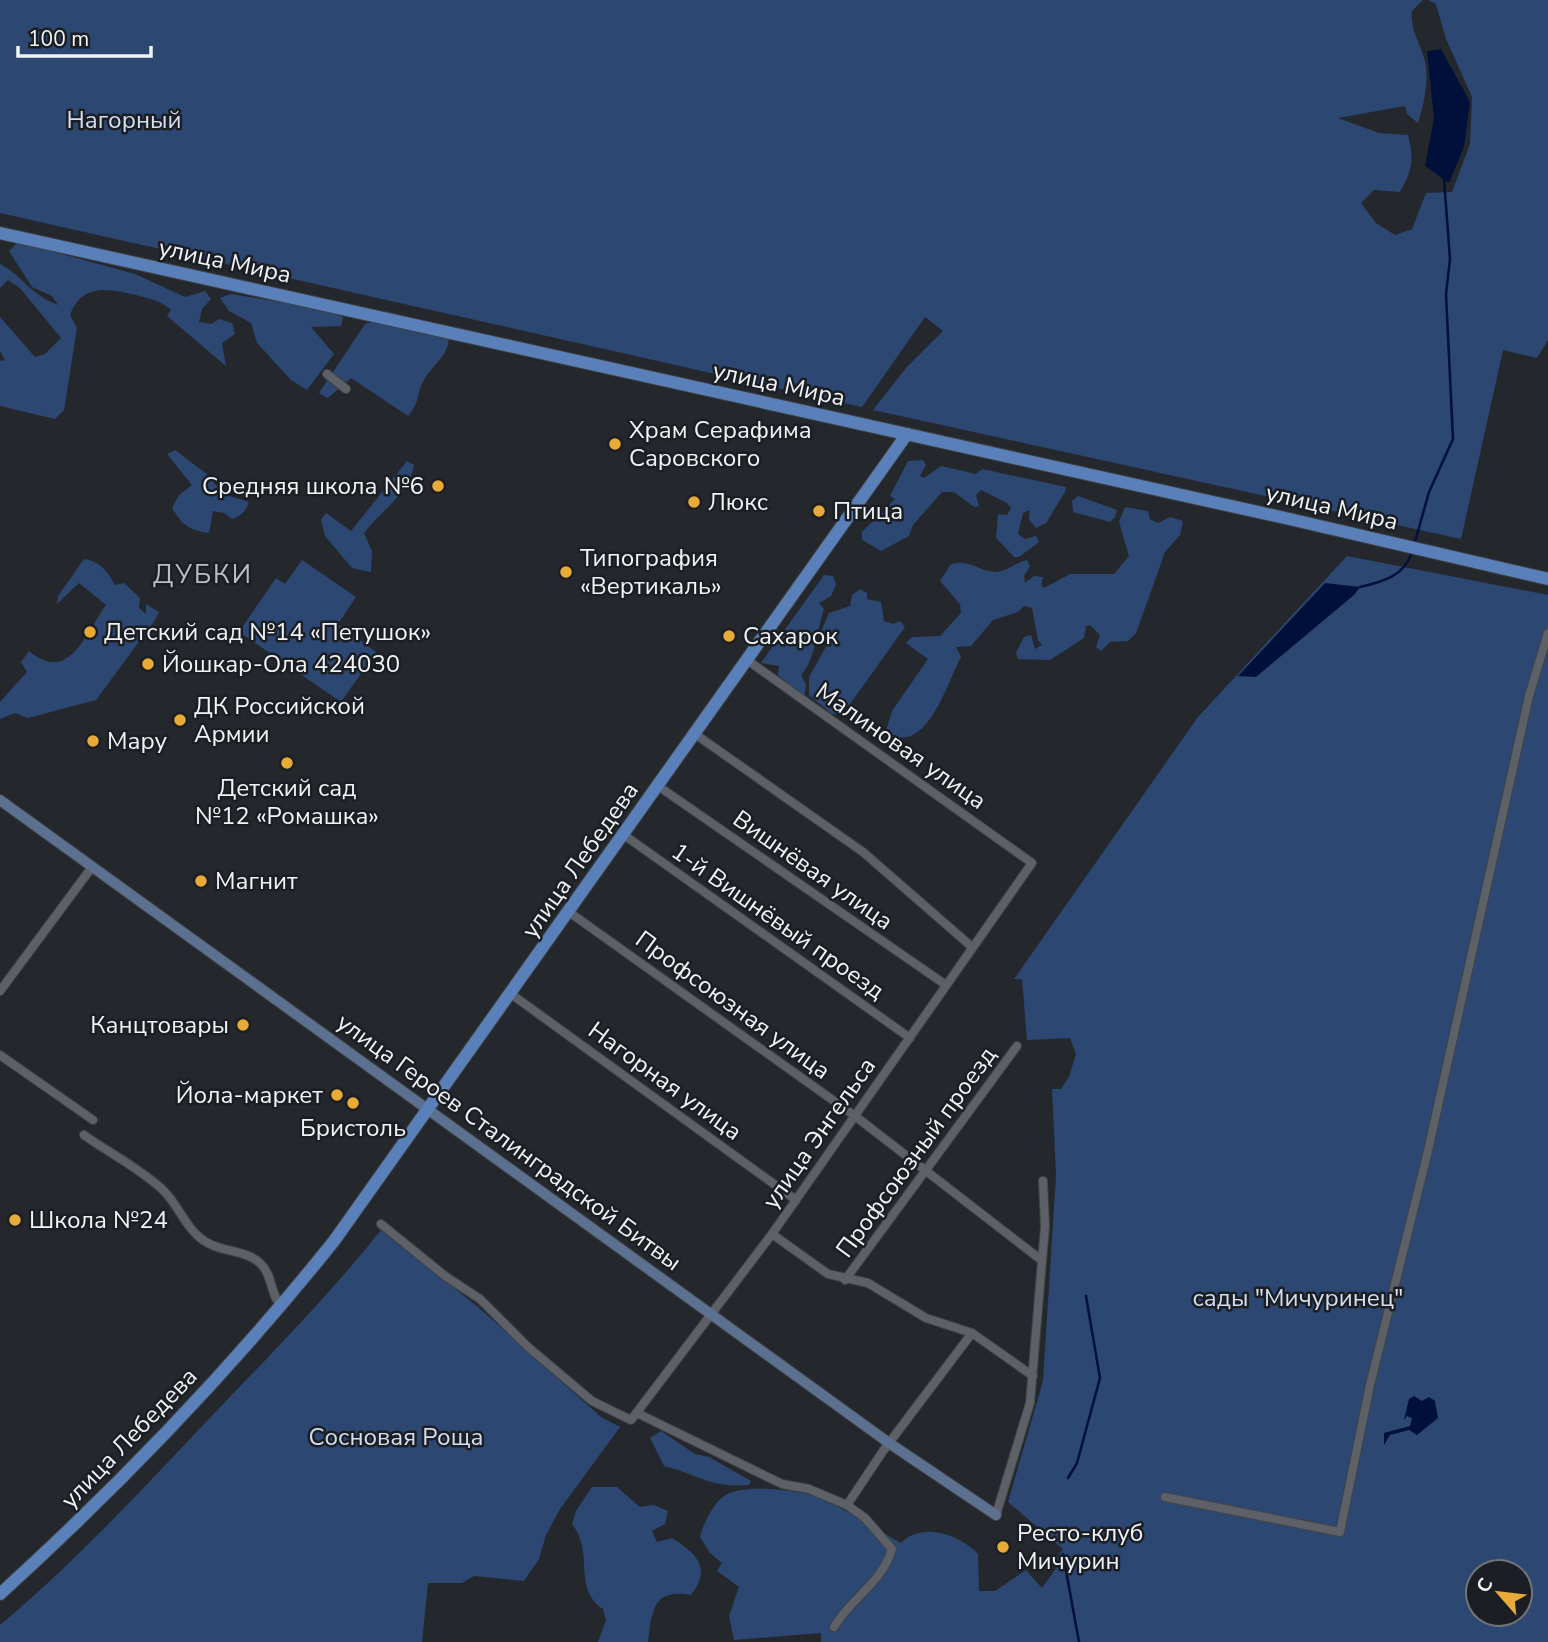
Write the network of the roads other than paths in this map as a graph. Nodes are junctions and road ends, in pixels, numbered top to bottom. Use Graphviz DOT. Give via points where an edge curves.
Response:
graph roads {
  1 [pos="0,233"];
  2 [pos="327,374"];
  3 [pos="346,389"];
  4 [pos="907,434"];
  5 [pos="1548,579"];
  6 [pos="1548,633"];
  7 [pos="747,660"];
  8 [pos="695,734"];
  9 [pos="659,786"];
  10 [pos="0,800"];
  11 [pos="624,835"];
  12 [pos="1031,863"];
  13 [pos="92,867"];
  14 [pos="569,912"];
  15 [pos="972,947"];
  16 [pos="946,985"];
  17 [pos="0,991"];
  18 [pos="511,994"];
  19 [pos="910,1038"];
  20 [pos="1017,1046"];
  21 [pos="0,1055"];
  22 [pos="429,1110"];
  23 [pos="855,1116"];
  24 [pos="93,1120"];
  25 [pos="84,1135"];
  26 [pos="926,1170"];
  27 [pos="1043,1181"];
  28 [pos="796,1200"];
  29 [pos="380,1224"];
  30 [pos="772,1234"];
  31 [pos="1040,1259"];
  32 [pos="845,1280"];
  33 [pos="282,1307"];
  34 [pos="711,1315"];
  35 [pos="972,1333"];
  36 [pos="1033,1376"];
  37 [pos="634,1417"];
  38 [pos="889,1443"];
  39 [pos="1165,1497"];
  40 [pos="847,1505"];
  41 [pos="996,1515"];
  42 [pos="0,1594"];
  43 [pos="834,1627"];
  1 -- 4 [label="main road, улица Мира"];
  2 -- 3 [label="street"];
  4 -- 5 [label="main road, улица Мира"];
  4 -- 7 [label="main road, улица Лебедева"];
  6 -- 39 [label="street" via="1529,696 1340,1532"];
  7 -- 8 [label="main road, улица Лебедева"];
  7 -- 12 [label="street, Малиновая улица"];
  8 -- 9 [label="main road, улица Лебедева"];
  8 -- 15 [label="street" via="863,852"];
  9 -- 11 [label="main road, улица Лебедева"];
  9 -- 16 [label="street, Вишнёвая улица"];
  10 -- 13 [label="street, улица Героев Сталинградской Битвы"];
  11 -- 14 [label="main road, улица Лебедева"];
  11 -- 19 [label="street, 1-й Вишнёвый проезд"];
  12 -- 15 [label="street, улица Энгельса"];
  13 -- 17 [label="street"];
  13 -- 22 [label="street, улица Героев Сталинградской Битвы"];
  14 -- 18 [label="main road, улица Лебедева"];
  14 -- 23 [label="street, Профсоюзная улица"];
  15 -- 16 [label="street, улица Энгельса"];
  16 -- 19 [label="street, улица Энгельса"];
  18 -- 22 [label="main road, улица Лебедева"];
  18 -- 28 [label="street, Нагорная улица"];
  19 -- 23 [label="street, улица Энгельса"];
  20 -- 26 [label="street, Профсоюзный проезд"];
  21 -- 24 [label="street"];
  22 -- 33 [label="main road, улица Лебедева"];
  22 -- 34 [label="street, улица Героев Сталинградской Битвы"];
  23 -- 26 [label="street, Профсоюзная улица"];
  23 -- 28 [label="street, улица Энгельса"];
  25 -- 33 [label="street" via="161,1188 195,1233 218,1250 253,1257 265,1268"];
  26 -- 31 [label="street, Профсоюзная улица"];
  26 -- 32 [label="street, Профсоюзный проезд"];
  27 -- 31 [label="street" via="1045,1226"];
  28 -- 30 [label="street, улица Энгельса"];
  29 -- 37 [label="street" via="480,1299 592,1401"];
  30 -- 32 [label="street" via="828,1274"];
  30 -- 34 [label="street, улица Энгельса"];
  31 -- 36 [label="street"];
  32 -- 35 [label="street" via="868,1283 926,1318"];
  33 -- 42 [label="main road, улица Лебедева" via="121,1478"];
  34 -- 37 [label="street, улица Энгельса"];
  34 -- 38 [label="street, улица Героев Сталинградской Битвы"];
  35 -- 36 [label="street"];
  35 -- 38 [label="street"];
  36 -- 41 [label="street" via="1030,1402"];
  37 -- 40 [label="street" via="782,1484 809,1489"];
  38 -- 40 [label="street"];
  38 -- 41 [label="street, улица Героев Сталинградской Битвы"];
  40 -- 43 [label="street" via="892,1549 878,1579"];
}
